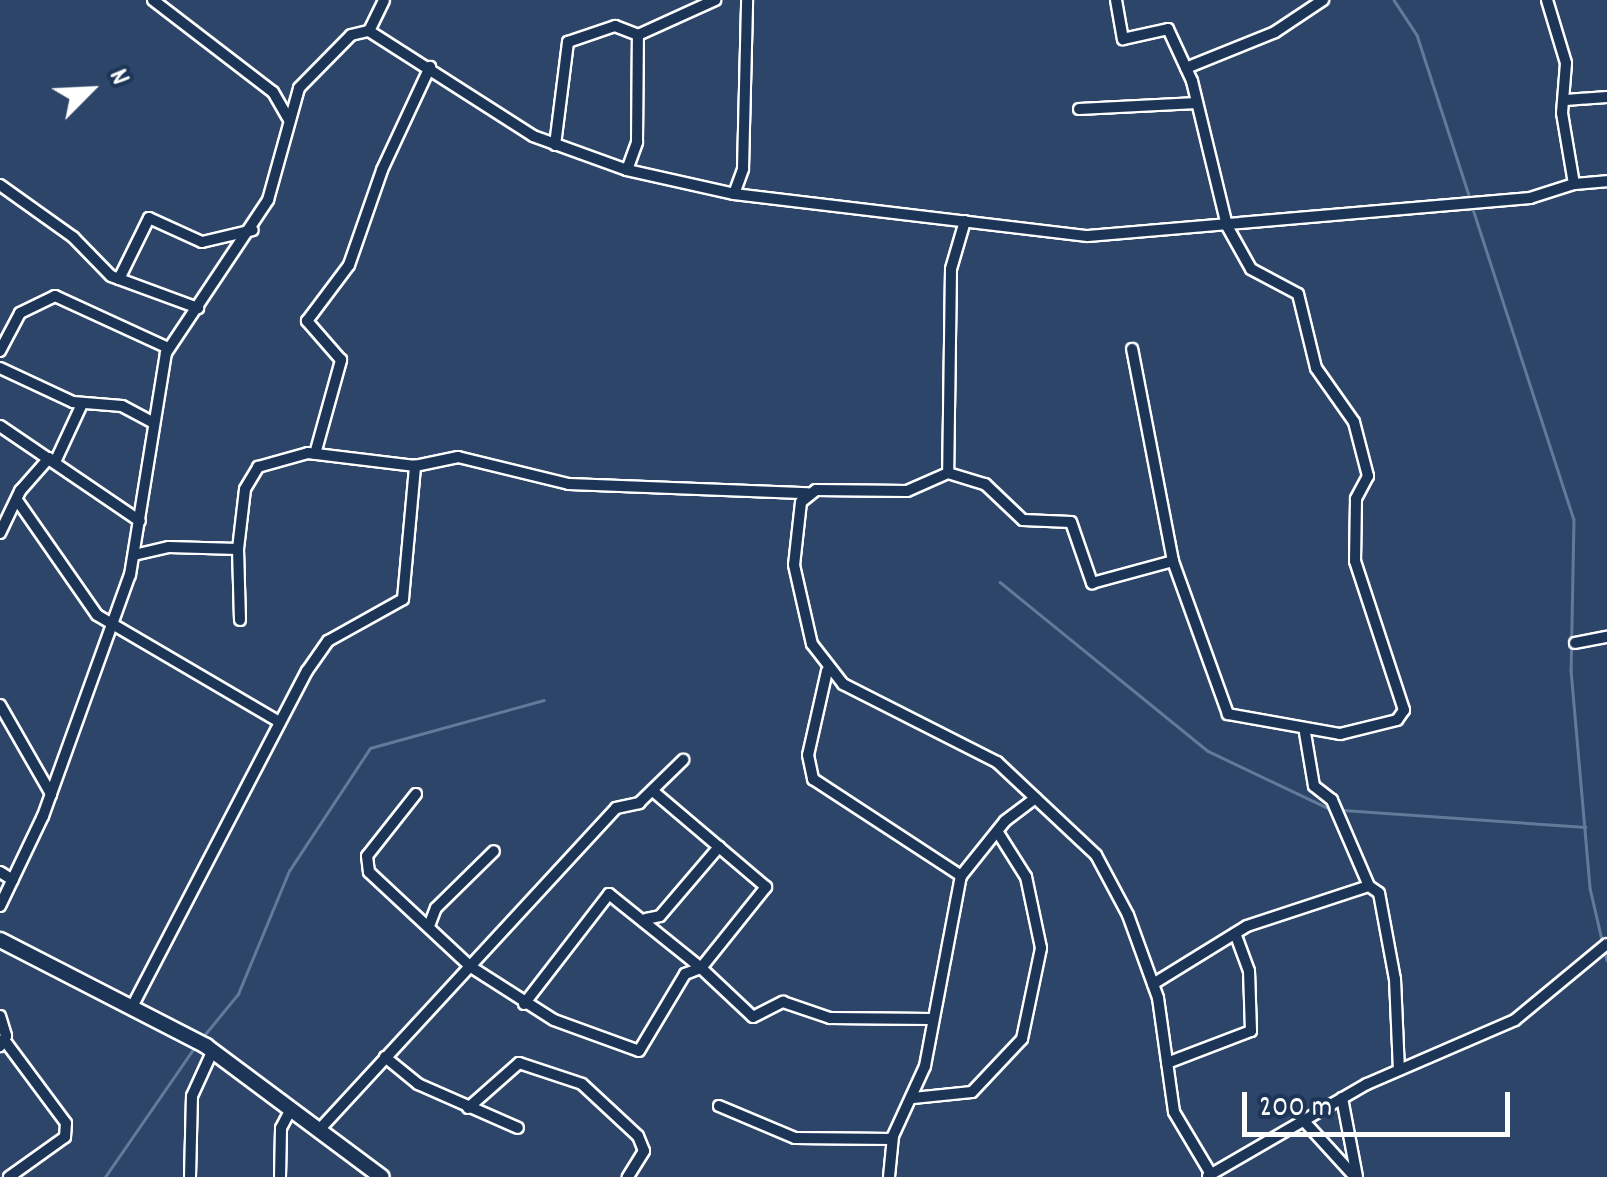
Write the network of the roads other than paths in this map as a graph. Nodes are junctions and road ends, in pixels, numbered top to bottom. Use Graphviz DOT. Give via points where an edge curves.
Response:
graph roads {
  1 [pos="153,0"];
  2 [pos="384,0"];
  3 [pos="747,0"];
  4 [pos="1116,0"];
  5 [pos="1323,0"];
  6 [pos="1547,0"];
  7 [pos="710,2"];
  8 [pos="369,31"];
  9 [pos="638,34"];
  10 [pos="430,67"];
  11 [pos="1186,68"];
  12 [pos="1607,97"];
  13 [pos="1566,100"];
  14 [pos="1197,103"];
  15 [pos="1078,109"];
  16 [pos="290,126"];
  17 [pos="555,145"];
  18 [pos="628,170"];
  19 [pos="1607,181"];
  20 [pos="1574,184"];
  21 [pos="0,185"];
  22 [pos="734,194"];
  23 [pos="961,224"];
  24 [pos="1227,226"];
  25 [pos="253,230"];
  26 [pos="120,280"];
  27 [pos="198,308"];
  28 [pos="168,348"];
  29 [pos="1132,349"];
  30 [pos="0,351"];
  31 [pos="0,368"];
  32 [pos="82,404"];
  33 [pos="152,422"];
  34 [pos="0,426"];
  35 [pos="315,454"];
  36 [pos="52,459"];
  37 [pos="415,466"];
  38 [pos="948,473"];
  39 [pos="808,493"];
  40 [pos="17,500"];
  41 [pos="140,521"];
  42 [pos="0,533"];
  43 [pos="238,549"];
  44 [pos="134,555"];
  45 [pos="1173,561"];
  46 [pos="240,620"];
  47 [pos="111,625"];
  48 [pos="1607,637"];
  49 [pos="1575,643"];
  50 [pos="827,671"];
  51 [pos="0,706"];
  52 [pos="278,721"];
  53 [pos="1305,732"];
  54 [pos="682,760"];
  55 [pos="653,790"];
  56 [pos="51,794"];
  57 [pos="416,794"];
  58 [pos="1035,798"];
  59 [pos="997,830"];
  60 [pos="719,848"];
  61 [pos="494,851"];
  62 [pos="0,872"];
  63 [pos="961,876"];
  64 [pos="13,880"];
  65 [pos="1369,886"];
  66 [pos="0,906"];
  67 [pos="645,919"];
  68 [pos="429,926"];
  69 [pos="1235,933"];
  70 [pos="0,940"];
  71 [pos="1607,944"];
  72 [pos="471,968"];
  73 [pos="700,968"];
  74 [pos="1153,984"];
  75 [pos="134,1003"];
  76 [pos="522,1004"];
  77 [pos="0,1016"];
  78 [pos="931,1019"];
  79 [pos="3,1044"];
  80 [pos="209,1048"];
  81 [pos="385,1057"];
  82 [pos="1167,1063"];
  83 [pos="1399,1069"];
  84 [pos="914,1098"];
  85 [pos="1342,1098"];
  86 [pos="719,1106"];
  87 [pos="468,1108"];
  88 [pos="291,1109"];
  89 [pos="1303,1120"];
  90 [pos="518,1128"];
  91 [pos="319,1130"];
  92 [pos="892,1139"];
  93 [pos="1209,1176"];
  94 [pos="9,1177"];
  95 [pos="190,1177"];
  96 [pos="280,1177"];
  97 [pos="382,1177"];
  98 [pos="628,1177"];
  99 [pos="889,1177"];
  100 [pos="1356,1177"];
  1 -- 16 [label="street" via="273,92"];
  2 -- 8 [label="street"];
  3 -- 22 [label="street" via="743,169"];
  4 -- 11 [label="street" via="1123,38 1168,30"];
  5 -- 11 [label="street" via="1276,32"];
  6 -- 13 [label="street" via="1566,63"];
  7 -- 9 [label="street"];
  8 -- 10 [label="street"];
  8 -- 16 [label="street" via="351,35 314,66"];
  9 -- 17 [label="street" via="616,26 568,42"];
  9 -- 18 [label="street" via="638,142"];
  10 -- 17 [label="street"];
  10 -- 35 [label="street" via="382,170 349,266 306,321 341,360"];
  11 -- 14 [label="street"];
  12 -- 13 [label="street"];
  13 -- 20 [label="street"];
  14 -- 15 [label="street"];
  14 -- 24 [label="street"];
  16 -- 25 [label="street"];
  17 -- 18 [label="street"];
  18 -- 22 [label="street"];
  19 -- 20 [label="street"];
  20 -- 24 [label="street" via="1530,198 1462,199"];
  21 -- 26 [label="street"];
  22 -- 23 [label="street"];
  23 -- 24 [label="street" via="1070,237"];
  23 -- 38 [label="street"];
  24 -- 53 [label="street" via="1251,268 1298,294 1316,368 1354,422 1368,476 1356,499 1355,562 1404,695 1397,720"];
  25 -- 26 [label="street" via="202,242 146,219"];
  25 -- 27 [label="street"];
  26 -- 27 [label="street"];
  27 -- 28 [label="street"];
  28 -- 30 [label="street" via="54,296 20,313"];
  28 -- 33 [label="street"];
  29 -- 45 [label="street"];
  31 -- 32 [label="street"];
  32 -- 33 [label="street" via="122,406"];
  32 -- 36 [label="street"];
  33 -- 41 [label="street"];
  34 -- 36 [label="street"];
  35 -- 37 [label="street"];
  35 -- 43 [label="street" via="258,467 245,489"];
  36 -- 40 [label="street"];
  36 -- 41 [label="street"];
  37 -- 39 [label="street" via="458,456 569,484"];
  37 -- 52 [label="street" via="403,599 328,640"];
  38 -- 39 [label="street" via="907,491"];
  38 -- 45 [label="street" via="985,484 1023,520 1071,522 1092,583"];
  39 -- 50 [label="street" via="794,565"];
  40 -- 42 [label="street"];
  40 -- 47 [label="street" via="82,602"];
  41 -- 44 [label="street"];
  43 -- 44 [label="street" via="169,547"];
  43 -- 46 [label="street"];
  44 -- 47 [label="street"];
  45 -- 53 [label="street" via="1228,714"];
  47 -- 52 [label="street" via="174,654"];
  47 -- 56 [label="street"];
  48 -- 49 [label="street"];
  50 -- 58 [label="street" via="997,762"];
  50 -- 63 [label="street" via="808,755 813,778"];
  51 -- 56 [label="street"];
  52 -- 75 [label="street"];
  53 -- 65 [label="street" via="1314,786 1336,810"];
  54 -- 55 [label="street"];
  55 -- 60 [label="street"];
  55 -- 72 [label="street" via="616,808"];
  56 -- 64 [label="street"];
  57 -- 68 [label="street" via="366,865"];
  58 -- 59 [label="street"];
  58 -- 74 [label="street" via="1096,855"];
  59 -- 63 [label="street"];
  59 -- 84 [label="street" via="1026,877 1041,948 1022,1039 972,1092"];
  60 -- 67 [label="street" via="660,916"];
  60 -- 73 [label="street" via="766,887"];
  61 -- 68 [label="street" via="436,908"];
  62 -- 64 [label="street"];
  63 -- 78 [label="street"];
  64 -- 66 [label="street"];
  65 -- 69 [label="street"];
  65 -- 83 [label="street" via="1378,893 1392,962"];
  67 -- 73 [label="street"];
  67 -- 76 [label="street" via="609,894 536,998"];
  68 -- 72 [label="street"];
  69 -- 74 [label="street"];
  69 -- 82 [label="street" via="1248,970 1251,1031"];
  70 -- 75 [label="street"];
  71 -- 83 [label="street" via="1515,1020"];
  72 -- 76 [label="street"];
  72 -- 81 [label="street"];
  73 -- 76 [label="street" via="686,974 634,1052"];
  73 -- 78 [label="street" via="752,1017 783,1002 830,1018"];
  74 -- 82 [label="street"];
  75 -- 80 [label="street"];
  77 -- 79 [label="street"];
  78 -- 84 [label="street"];
  79 -- 94 [label="street" via="66,1123 64,1136"];
  80 -- 88 [label="street"];
  80 -- 95 [label="street" via="192,1096"];
  81 -- 87 [label="street"];
  81 -- 91 [label="street"];
  82 -- 93 [label="street" via="1174,1112"];
  83 -- 85 [label="street"];
  84 -- 92 [label="street"];
  85 -- 89 [label="street"];
  85 -- 100 [label="street"];
  86 -- 92 [label="street" via="795,1138"];
  87 -- 90 [label="street"];
  87 -- 98 [label="street" via="519,1063 582,1084 638,1136 644,1151"];
  88 -- 91 [label="street"];
  88 -- 96 [label="street" via="281,1128"];
  89 -- 93 [label="street"];
  89 -- 100 [label="street"];
  91 -- 97 [label="street"];
  92 -- 99 [label="street"];
}
